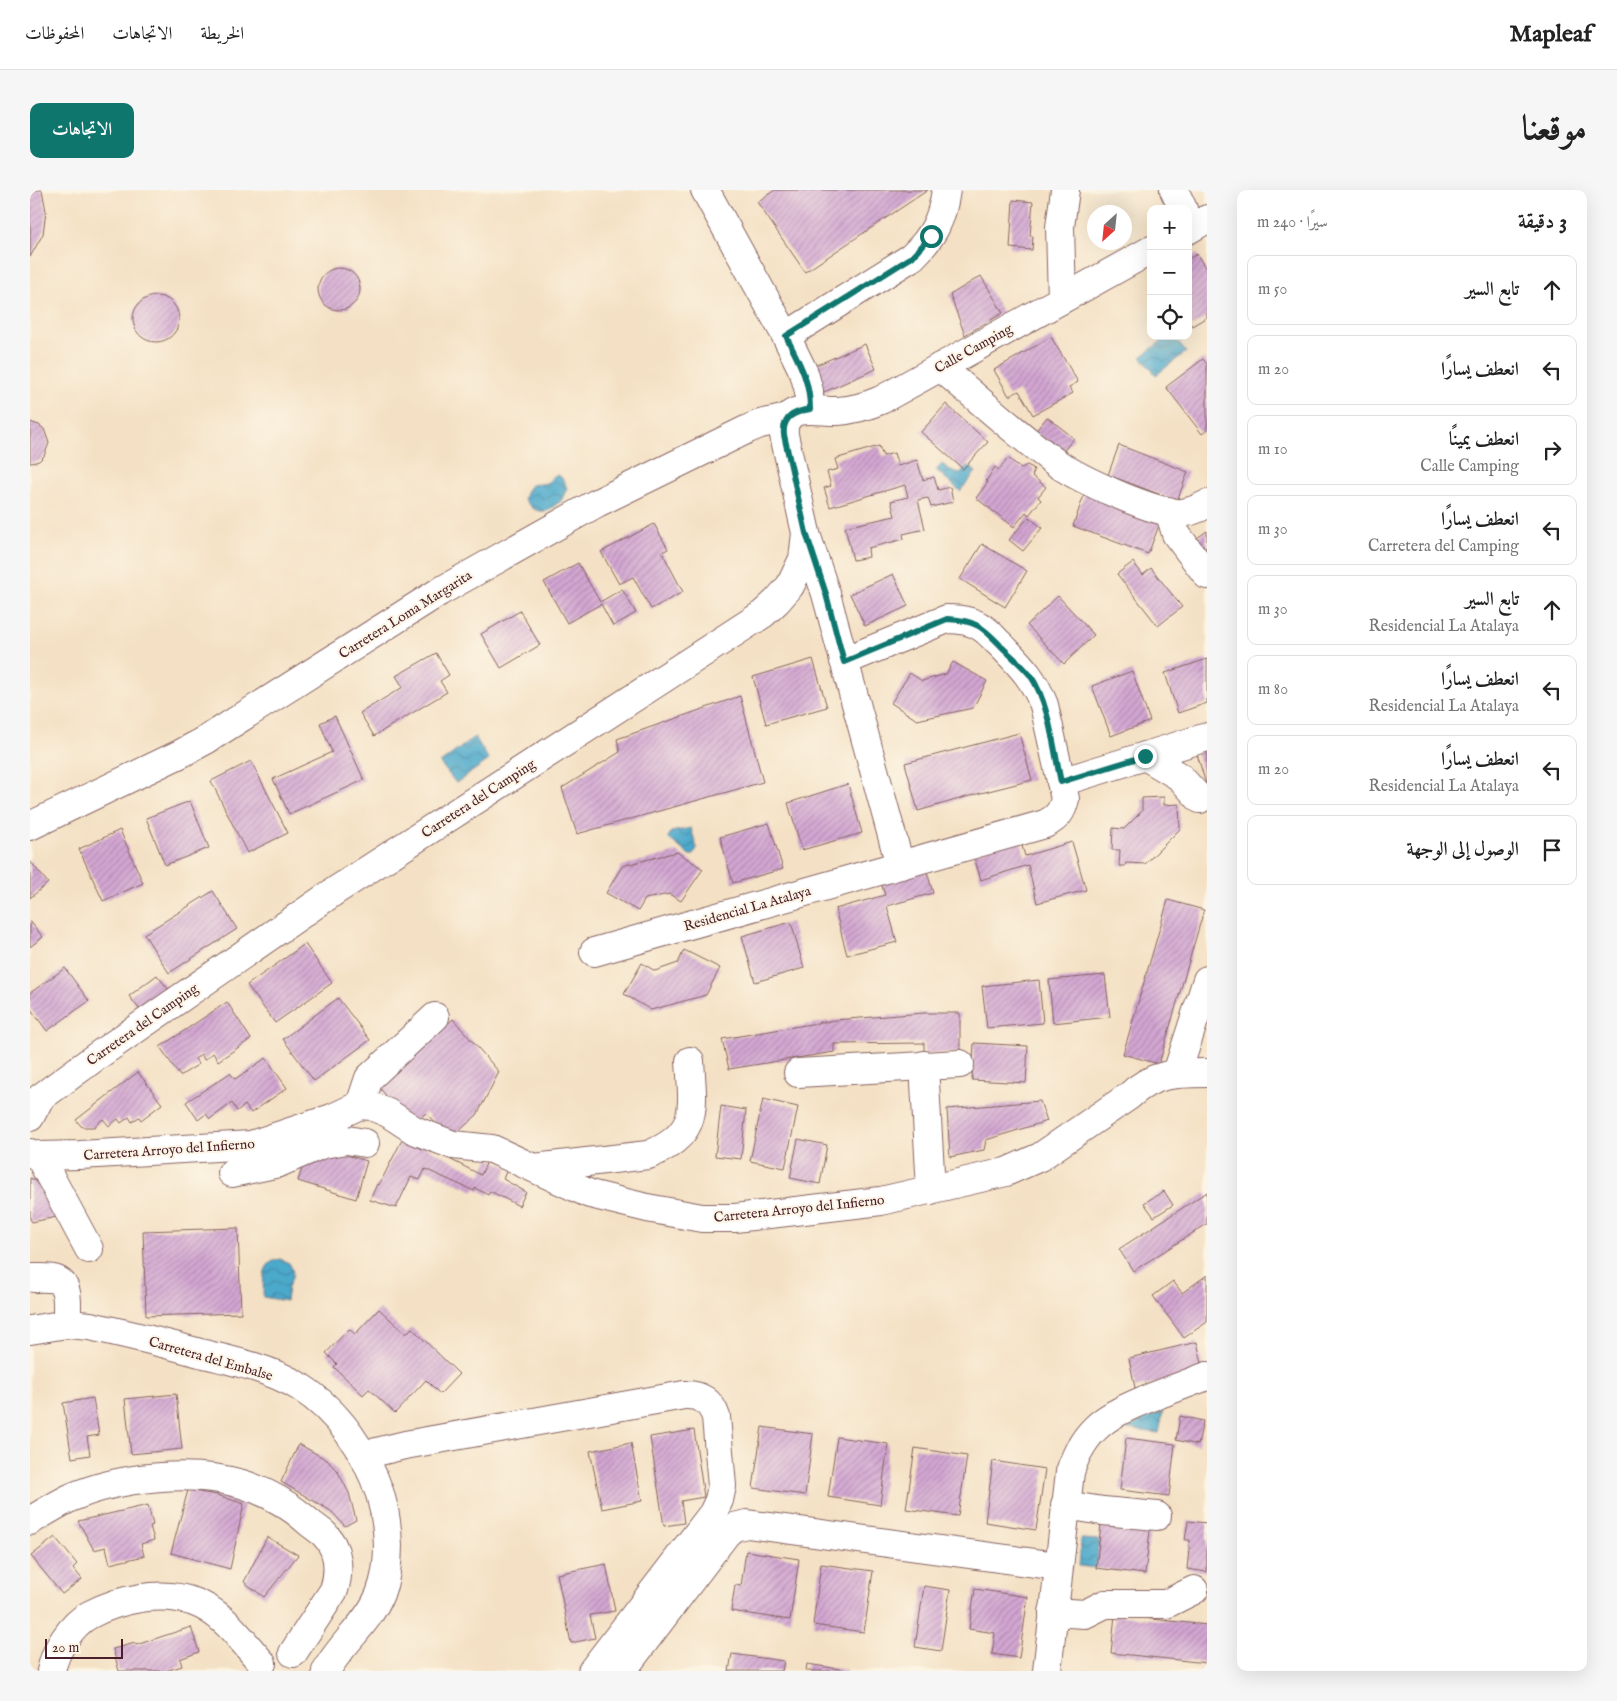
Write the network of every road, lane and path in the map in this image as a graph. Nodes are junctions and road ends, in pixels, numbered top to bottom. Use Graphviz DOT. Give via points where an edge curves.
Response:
graph roads {
  1 [pos="705,190"];
  2 [pos="946,190"];
  3 [pos="1066,190"];
  4 [pos="1174,190"];
  5 [pos="1183,205"];
  6 [pos="1147,252"];
  7 [pos="1062,299"];
  8 [pos="786,336"];
  9 [pos="940,366"];
  10 [pos="799,413"];
  11 [pos="1207,504"];
  12 [pos="1169,511"];
  13 [pos="806,533"];
  14 [pos="1207,575"];
  15 [pos="790,586"];
  16 [pos="826,594"];
  17 [pos="844,662"];
  18 [pos="1207,737"];
  19 [pos="1145,756"];
  20 [pos="1061,782"];
  21 [pos="1200,799"];
  22 [pos="30,826"];
  23 [pos="900,865"];
  24 [pos="594,952"];
  25 [pos="1207,980"];
  26 [pos="435,1017"];
  27 [pos="690,1061"];
  28 [pos="960,1064"];
  29 [pos="924,1065"];
  30 [pos="798,1073"];
  31 [pos="1177,1073"];
  32 [pos="1207,1073"];
  33 [pos="360,1105"];
  34 [pos="30,1117"];
  35 [pos="365,1143"];
  36 [pos="34,1154"];
  37 [pos="246,1162"];
  38 [pos="534,1168"];
  39 [pos="931,1190"];
  40 [pos="89,1249"];
  41 [pos="33,1278"];
  42 [pos="67,1324"];
  43 [pos="30,1330"];
  44 [pos="1207,1376"];
  45 [pos="364,1455"];
  46 [pos="1066,1506"];
  47 [pos="1157,1516"];
  48 [pos="30,1522"];
  49 [pos="1058,1566"];
  50 [pos="1194,1590"];
  51 [pos="1053,1612"];
  52 [pos="293,1653"];
  53 [pos="260,1667"];
  54 [pos="51,1671"];
  55 [pos="316,1671"];
  56 [pos="326,1671"];
  57 [pos="592,1671"];
  58 [pos="622,1671"];
  59 [pos="1047,1671"];
  1 -- 8 [label="street, Carretera del Camping"];
  2 -- 8 [label="street" via="938,225 912,257"];
  3 -- 7 [label="street" via="1060,227"];
  4 -- 5 [label="street"];
  6 -- 7 [label="street, Calle Camping"];
  7 -- 9 [label="street, Calle Camping"];
  8 -- 10 [label="street, Carretera del Camping" via="806,377 809,391"];
  9 -- 10 [label="street, Calle Camping" via="866,406"];
  9 -- 12 [label="street" via="1060,464 1110,490"];
  10 -- 13 [label="street, Carretera del Camping" via="783,429"];
  10 -- 22 [label="street, Carretera Loma Margarita" via="748,428 597,503 439,592 206,740"];
  11 -- 12 [label="street" via="1185,512"];
  12 -- 14 [label="street" via="1176,534"];
  13 -- 15 [label="street, Carretera del Camping" via="803,559"];
  13 -- 16 [label="street"];
  15 -- 16 [label="street" via="805,584"];
  15 -- 34 [label="street, Carretera del Camping" via="763,614 335,891 97,1056 40,1098"];
  16 -- 17 [label="street"];
  17 -- 20 [label="street, Residencial La Atalaya" via="947,619 960,619 984,628 1030,675 1039,693"];
  17 -- 23 [label="street"];
  18 -- 19 [label="street"];
  19 -- 20 [label="street"];
  19 -- 21 [label="street" via="1180,777"];
  20 -- 23 [label="street, Residencial La Atalaya" via="1065,799 1059,816 1053,820"];
  23 -- 24 [label="street, Residencial La Atalaya"];
  25 -- 31 [label="street"];
  26 -- 33 [label="street" via="369,1078"];
  27 -- 38 [label="street" via="693,1107 684,1130 674,1141 648,1155"];
  28 -- 29 [label="street"];
  29 -- 30 [label="street"];
  29 -- 39 [label="street"];
  31 -- 32 [label="street, Carretera Arroyo del Infierno"];
  31 -- 39 [label="street, Carretera Arroyo del Infierno" via="1148,1081 1028,1163 1006,1172"];
  33 -- 37 [label="street, Carretera Arroyo del Infierno"];
  33 -- 38 [label="street, Carretera Arroyo del Infierno" via="388,1113 414,1130 453,1145 492,1148"];
  35 -- 37 [label="street" via="347,1140 323,1144 278,1163"];
  36 -- 37 [label="street, Carretera Arroyo del Infierno"];
  36 -- 40 [label="street"];
  38 -- 39 [label="street, Carretera Arroyo del Infierno" via="590,1194 702,1218 735,1218 881,1201"];
  41 -- 42 [label="street" via="50,1278 62,1284 66,1290"];
  42 -- 43 [label="street, Carretera del Embalse"];
  42 -- 45 [label="street, Carretera del Embalse" via="140,1337 231,1360 274,1375 321,1402"];
  44 -- 46 [label="street" via="1124,1407 1099,1424 1074,1459"];
  45 -- 56 [label="street, Carretera del Embalse" via="379,1493 386,1524 388,1548 384,1580 371,1611 334,1656"];
  45 -- 57 [label="street" via="684,1395 693,1394 707,1401 716,1418 722,1486 719,1500 707,1522"];
  46 -- 47 [label="street"];
  46 -- 49 [label="street"];
  48 -- 52 [label="street" via="70,1498 151,1478 219,1479 265,1493 286,1504 324,1534 338,1566 334,1590"];
  49 -- 51 [label="street"];
  49 -- 58 [label="street" via="741,1525 726,1534"];
  50 -- 51 [label="street" via="1166,1604 1105,1604 1085,1614"];
  51 -- 59 [label="street"];
  52 -- 53 [label="street" via="271,1655"];
  52 -- 55 [label="street"];
  53 -- 54 [label="street" via="229,1625 214,1613 194,1602 167,1596 138,1599 89,1615 60,1647"];
}
